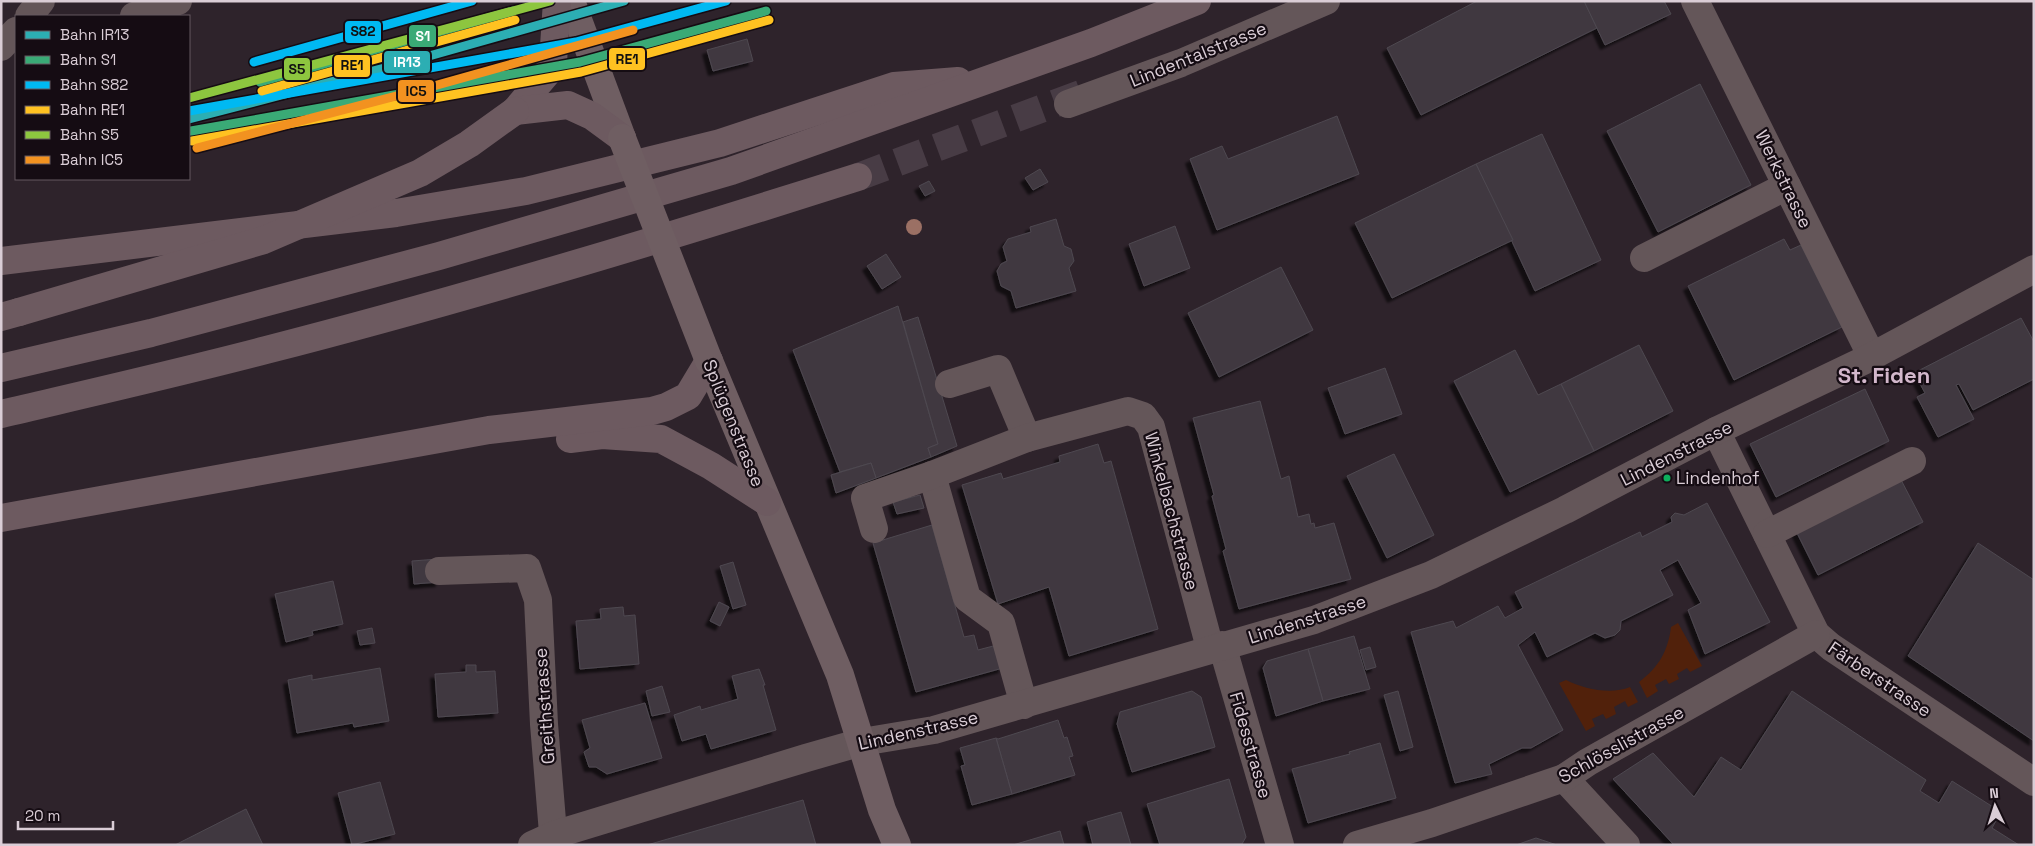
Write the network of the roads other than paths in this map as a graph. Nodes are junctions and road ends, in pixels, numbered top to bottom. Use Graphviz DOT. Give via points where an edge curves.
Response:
graph roads {
  1 [pos="41,1"];
  2 [pos="178,1"];
  3 [pos="557,1"];
  4 [pos="570,1"];
  5 [pos="1197,1"];
  6 [pos="1326,1"];
  7 [pos="1695,1"];
  8 [pos="30,15"];
  9 [pos="137,15"];
  10 [pos="15,32"];
  11 [pos="1,47"];
  12 [pos="994,78"];
  13 [pos="1068,104"];
  14 [pos="515,111"];
  15 [pos="622,138"];
  16 [pos="858,177"];
  17 [pos="1787,186"];
  18 [pos="1644,258"];
  19 [pos="1,262"];
  20 [pos="2034,269"];
  21 [pos="10,314"];
  22 [pos="266,350"];
  23 [pos="1872,357"];
  24 [pos="709,361"];
  25 [pos="1,368"];
  26 [pos="950,384"];
  27 [pos="1,414"];
  28 [pos="1716,432"];
  29 [pos="1,433"];
  30 [pos="1027,438"];
  31 [pos="1912,461"];
  32 [pos="932,475"];
  33 [pos="226,478"];
  34 [pos="767,502"];
  35 [pos="1,518"];
  36 [pos="874,529"];
  37 [pos="1767,534"];
  38 [pos="439,571"];
  39 [pos="1816,634"];
  40 [pos="1216,647"];
  41 [pos="1024,705"];
  42 [pos="862,742"];
  43 [pos="1564,778"];
  44 [pos="2034,782"];
  45 [pos="547,842"];
  46 [pos="897,845"];
  47 [pos="1280,845"];
  48 [pos="1357,845"];
  49 [pos="1626,845"];
  1 -- 8 [label="street"];
  2 -- 9 [label="street"];
  3 -- 14 [label="highway" via="553,62"];
  4 -- 15 [label="main road, Splügenstrasse"];
  5 -- 12 [label="highway"];
  6 -- 13 [label="street, Lindentalstrasse" via="1181,63"];
  7 -- 17 [label="street, Werkstrasse"];
  10 -- 11 [label="street"];
  12 -- 19 [label="highway" via="894,86 720,143 526,191 396,213"];
  12 -- 25 [label="highway" via="731,171 439,256 151,333"];
  14 -- 15 [label="highway" via="568,105 592,116"];
  14 -- 21 [label="highway, bridge" via="420,173 264,240"];
  15 -- 24 [label="main road, Splügenstrasse, bridge"];
  16 -- 22 [label="highway" via="464,296"];
  17 -- 18 [label="street"];
  17 -- 23 [label="street, Werkstrasse"];
  20 -- 23 [label="street, Lindenstrasse"];
  22 -- 27 [label="highway"];
  22 -- 29 [label="highway"];
  23 -- 28 [label="street, Lindenstrasse"];
  24 -- 33 [label="highway" via="688,396 652,411 489,430"];
  24 -- 34 [label="main road, Splügenstrasse"];
  26 -- 30 [label="street" via="998,369"];
  28 -- 37 [label="street, Färberstrasse"];
  28 -- 40 [label="street, Lindenstrasse" via="1431,575 1314,620"];
  30 -- 32 [label="street, Winkelbachstrasse"];
  30 -- 40 [label="street, Winkelbachstrasse" via="1128,411 1144,416 1151,427"];
  31 -- 37 [label="street"];
  32 -- 36 [label="street, Winkelbachstrasse" via="865,498"];
  32 -- 41 [label="street" via="967,598 1001,623"];
  33 -- 34 [label="highway" via="602,435 661,439"];
  33 -- 35 [label="highway"];
  34 -- 42 [label="main road, Splügenstrasse" via="840,675"];
  37 -- 39 [label="street, Färberstrasse"];
  38 -- 45 [label="street, Greithstrasse" via="527,568 538,600"];
  39 -- 43 [label="street, Schlösslistrasse"];
  39 -- 44 [label="street, Färberstrasse" via="1831,648"];
  40 -- 41 [label="street, Lindenstrasse"];
  40 -- 47 [label="street, Fidesstrasse"];
  41 -- 42 [label="street, Lindenstrasse" via="934,730"];
  42 -- 45 [label="street, Lindenstrasse" via="773,767"];
  42 -- 46 [label="main road, Splügenstrasse" via="882,810"];
  43 -- 48 [label="street, Schlösslistrasse"];
  43 -- 49 [label="street"];
}
